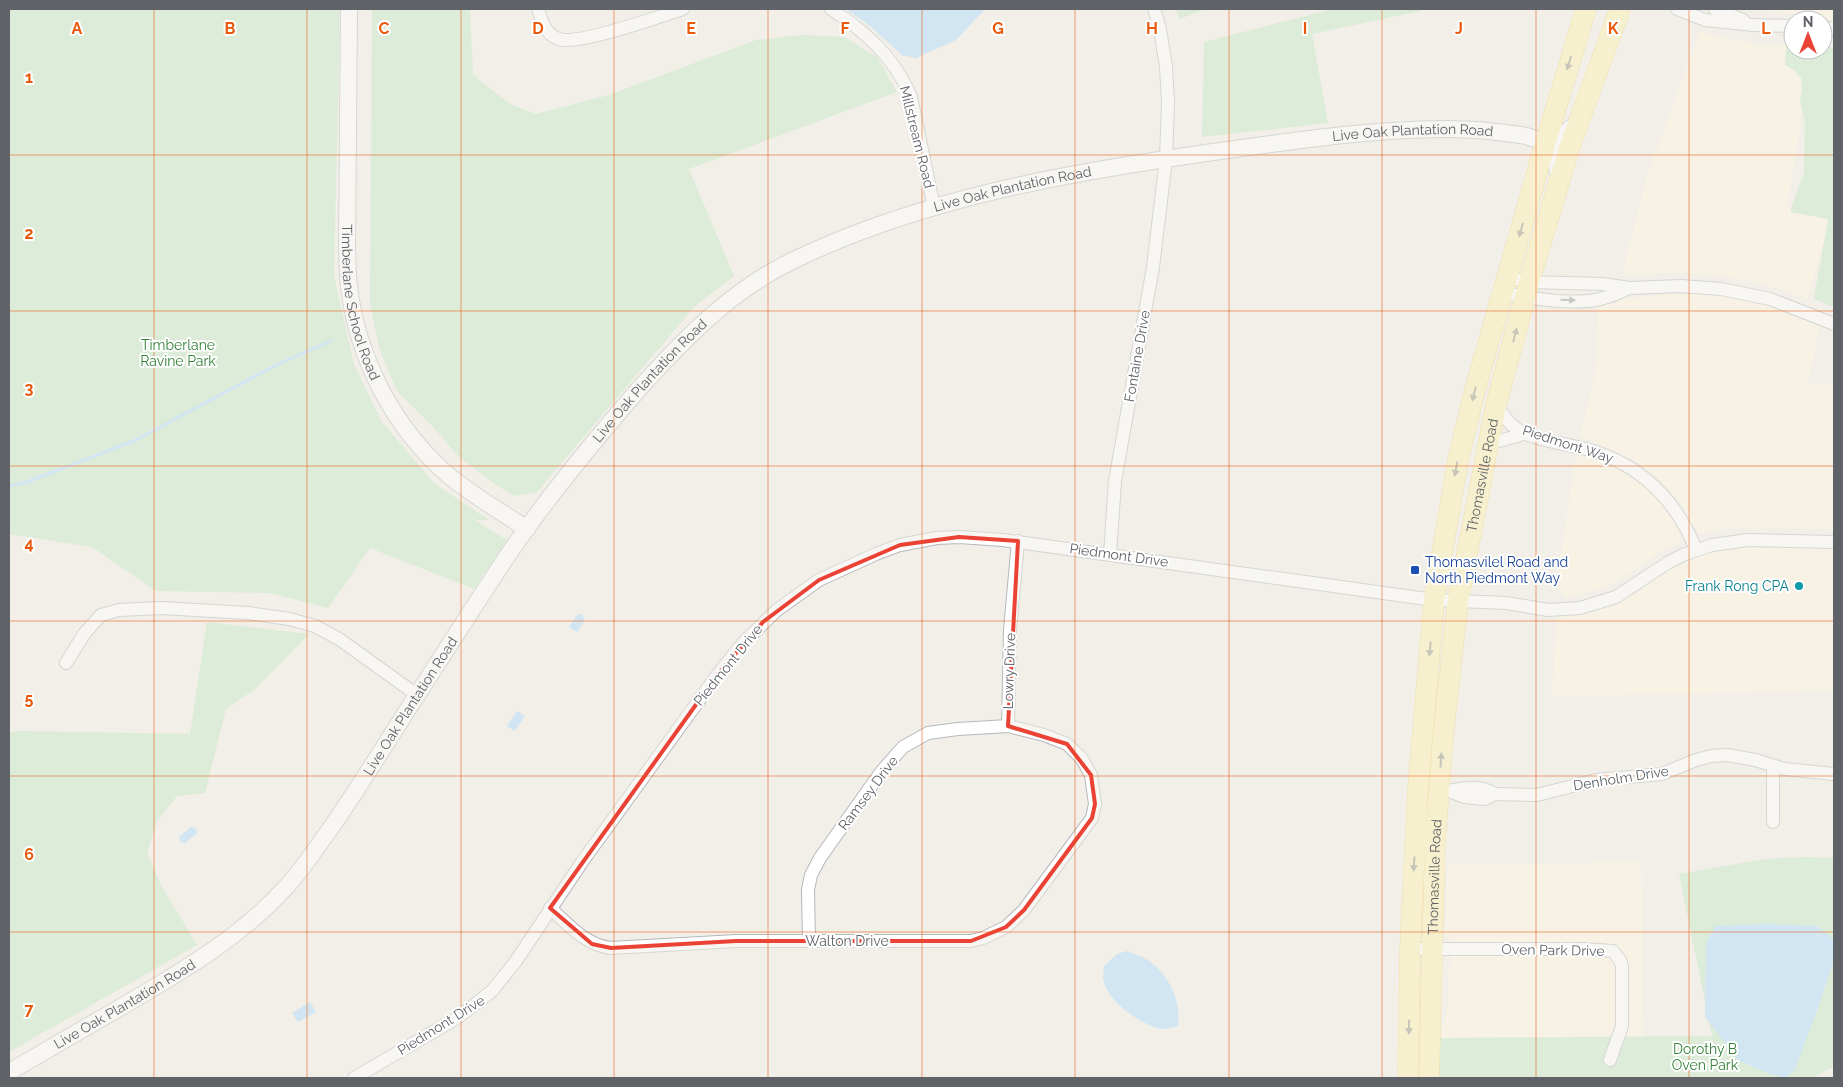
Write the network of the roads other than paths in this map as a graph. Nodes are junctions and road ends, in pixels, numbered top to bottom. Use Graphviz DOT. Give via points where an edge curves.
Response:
graph roads {
  1 [pos="349,9"];
  2 [pos="538,9"];
  3 [pos="683,9"];
  4 [pos="831,9"];
  5 [pos="1154,9"];
  6 [pos="1586,9"];
  7 [pos="1620,9"];
  8 [pos="1677,9"];
  9 [pos="1715,9"];
  10 [pos="1754,25"];
  11 [pos="1783,26"];
  12 [pos="1579,122"];
  13 [pos="1546,141"];
  14 [pos="1166,158"];
  15 [pos="1560,181"];
  16 [pos="934,208"];
  17 [pos="1505,285"];
  18 [pos="1527,290"];
  19 [pos="1834,324"];
  20 [pos="1496,405"];
  21 [pos="1524,434"];
  22 [pos="1463,439"];
  23 [pos="1488,444"];
  24 [pos="527,529"];
  25 [pos="1018,541"];
  26 [pos="1834,542"];
  27 [pos="1696,550"];
  28 [pos="1110,554"];
  29 [pos="1434,600"];
  30 [pos="1458,600"];
  31 [pos="66,663"];
  32 [pos="418,695"];
  33 [pos="1008,726"];
  34 [pos="1773,766"];
  35 [pos="1834,774"];
  36 [pos="1418,789"];
  37 [pos="1444,791"];
  38 [pos="1094,808"];
  39 [pos="1773,822"];
  40 [pos="550,908"];
  41 [pos="809,941"];
  42 [pos="1410,949"];
  43 [pos="1433,950"];
  44 [pos="1408,1055"];
  45 [pos="1429,1055"];
  46 [pos="1610,1060"];
  47 [pos="9,1072"];
  48 [pos="354,1078"];
  49 [pos="1408,1078"];
  50 [pos="1429,1078"];
  1 -- 24 [label="street, Timberlane School Road" via="348,277 365,353 397,417 431,458 472,493"];
  2 -- 3 [label="street" via="546,30 552,36 568,41"];
  4 -- 16 [label="street, Millstream Road" via="867,35 897,68 905,82"];
  5 -- 14 [label="street, Fontaine Drive" via="1166,67"];
  6 -- 13 [label="main road, Thomasville Road, one-way"];
  7 -- 12 [label="main road, Thomasville Road"];
  8 -- 10 [label="street" via="1705,20"];
  9 -- 10 [label="street"];
  10 -- 11 [label="street"];
  12 -- 13 [label="street"];
  12 -- 15 [label="main road, Thomasville Road"];
  13 -- 14 [label="street, Live Oak Plantation Road" via="1470,129 1412,130"];
  13 -- 15 [label="street" via="1557,162"];
  13 -- 17 [label="main road, Thomasville Road, one-way"];
  14 -- 16 [label="street, Live Oak Plantation Road" via="1003,189"];
  14 -- 28 [label="street, Fontaine Drive" via="1153,267 1115,481"];
  15 -- 18 [label="main road, Thomasville Road"];
  16 -- 24 [label="street, Live Oak Plantation Road" via="846,237 796,258 767,273 713,313 609,423"];
  17 -- 18 [label="street"];
  17 -- 22 [label="main road, Thomasville Road, one-way"];
  18 -- 19 [label="street" via="1575,301 1603,298 1630,288 1690,286 1730,290 1770,299"];
  20 -- 18 [label="main road, Thomasville Road, one-way"];
  20 -- 21 [label="street, Piedmont Way" via="1511,425"];
  20 -- 23 [label="main road, Thomasville Road"];
  21 -- 23 [label="street"];
  21 -- 27 [label="street, Piedmont Way" via="1603,454 1638,473 1666,497 1690,534"];
  22 -- 23 [label="main road"];
  22 -- 29 [label="main road, Thomasville Road, one-way"];
  23 -- 30 [label="main road, Thomasville Road"];
  24 -- 32 [label="street, Live Oak Plantation Road"];
  25 -- 28 [label="street, Piedmont Drive"];
  25 -- 33 [label="street, Lowry Drive" via="1010,630"];
  25 -- 40 [label="street, Piedmont Drive" via="959,537 900,545 819,580 777,610 743,643 718,674"];
  26 -- 27 [label="street, Piedmont Drive" via="1730,541"];
  27 -- 30 [label="street, Piedmont Drive" via="1669,562 1616,597 1580,608 1548,610"];
  28 -- 29 [label="street, Piedmont Drive"];
  29 -- 30 [label="street, Piedmont Drive"];
  29 -- 36 [label="main road, Thomasville Road, one-way"];
  37 -- 30 [label="main road, Thomasville Road, one-way" via="1443,737"];
  31 -- 32 [label="street" via="84,634 101,615 119,610 161,608 248,613 315,626 339,638"];
  32 -- 47 [label="street, Live Oak Plantation Road" via="304,866 264,910 187,967"];
  33 -- 38 [label="street, Lowry Drive" via="1067,744 1082,759 1091,775"];
  33 -- 41 [label="street, Ramsey Drive" via="928,733 903,747 881,772 820,858 808,890"];
  34 -- 35 [label="street, Denholm Drive"];
  34 -- 37 [label="street, Denholm Drive" via="1736,756 1711,756 1662,774 1596,780 1537,795 1495,794 1485,798 1464,797"];
  34 -- 39 [label="street"];
  36 -- 37 [label="street, Denholm Drive"];
  36 -- 42 [label="main road, Thomasville Road, one-way"];
  37 -- 43 [label="main road, Thomasville Road" via="1435,843"];
  38 -- 41 [label="street, Walton Drive" via="1092,818 1024,910 1006,927 983,938 971,941"];
  40 -- 41 [label="street, Walton Drive" via="592,944 611,948"];
  40 -- 48 [label="street, Piedmont Drive" via="516,962 492,992 457,1018"];
  42 -- 43 [label="street, Oven Park Drive"];
  42 -- 44 [label="main road, Thomasville Road, one-way"];
  43 -- 45 [label="main road, Thomasville Road"];
  43 -- 46 [label="street, Oven Park Drive" via="1612,951 1622,966 1622,1026"];
  44 -- 45 [label="main road"];
  44 -- 49 [label="main road, Thomasville Road"];
  45 -- 50 [label="main road, Thomasville Road"];
}
